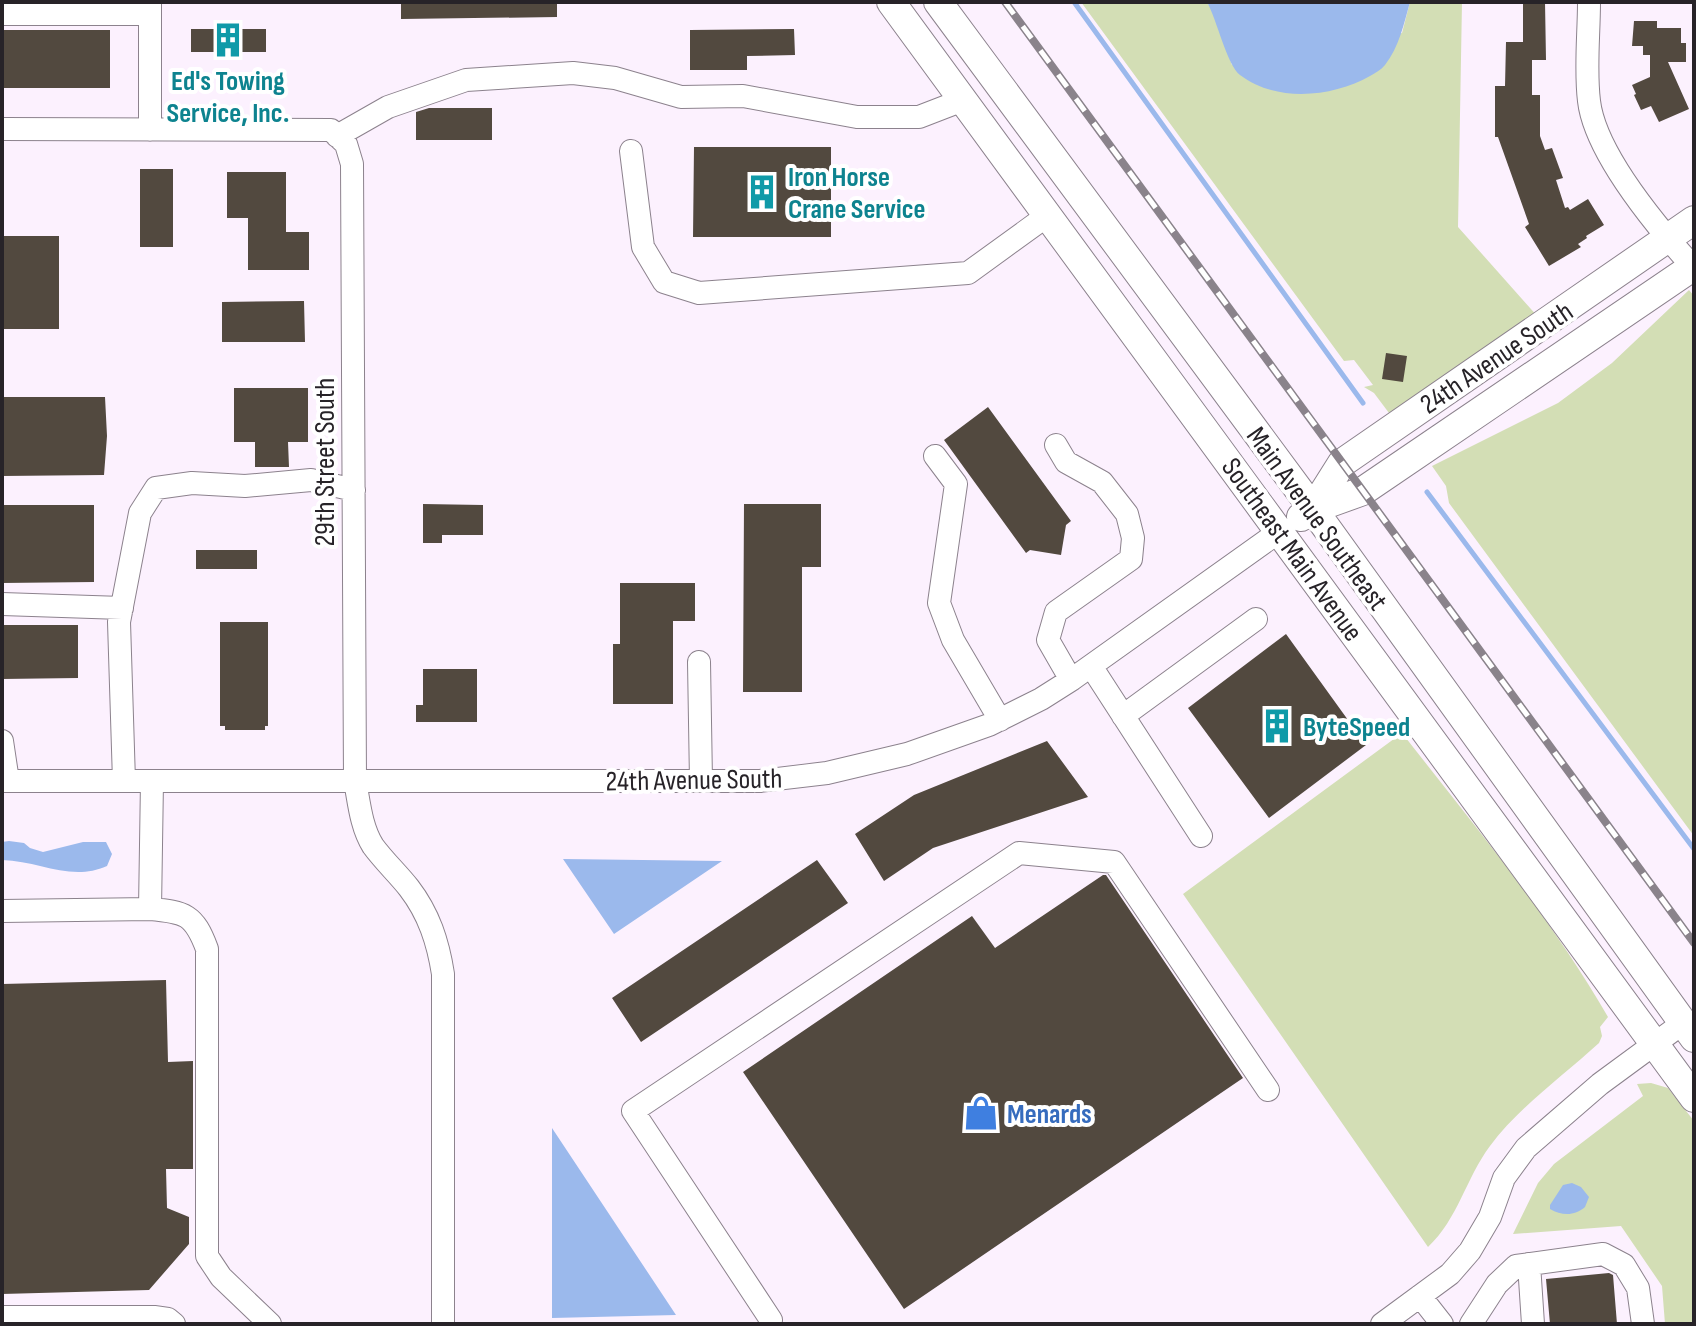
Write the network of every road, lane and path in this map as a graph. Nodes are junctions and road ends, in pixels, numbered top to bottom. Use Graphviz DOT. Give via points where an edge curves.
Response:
graph roads {
  1 [pos="891,2"];
  2 [pos="938,2"];
  3 [pos="1589,2"];
  4 [pos="150,8"];
  5 [pos="2,14"];
  6 [pos="963,100"];
  7 [pos="2,129"];
  8 [pos="150,130"];
  9 [pos="342,140"];
  10 [pos="631,151"];
  11 [pos="1048,215"];
  12 [pos="1694,220"];
  13 [pos="1668,239"];
  14 [pos="1693,267"];
  15 [pos="1056,445"];
  16 [pos="935,456"];
  17 [pos="354,490"];
  18 [pos="1313,509"];
  19 [pos="1280,531"];
  20 [pos="2,604"];
  21 [pos="122,608"];
  22 [pos="1256,619"];
  23 [pos="699,662"];
  24 [pos="1091,666"];
  25 [pos="1071,680"];
  26 [pos="1123,716"];
  27 [pos="1000,720"];
  28 [pos="2,741"];
  29 [pos="5,781"];
  30 [pos="124,781"];
  31 [pos="152,781"];
  32 [pos="355,781"];
  33 [pos="701,781"];
  34 [pos="1201,836"];
  35 [pos="150,909"];
  36 [pos="2,911"];
  37 [pos="1689,1030"];
  38 [pos="1654,1045"];
  39 [pos="1268,1090"];
  40 [pos="1694,1098"];
  41 [pos="1529,1264"];
  42 [pos="1420,1296"];
  43 [pos="2,1317"];
  44 [pos="771,1320"];
  45 [pos="174,1324"];
  46 [pos="270,1324"];
  47 [pos="443,1324"];
  48 [pos="1382,1324"];
  49 [pos="1442,1324"];
  50 [pos="1471,1324"];
  51 [pos="1533,1324"];
  52 [pos="1643,1324"];
  1 -- 6 [label="main road, Southeast Main Avenue"];
  2 -- 18 [label="main road, Main Avenue Southeast"];
  3 -- 13 [label="street" via="1589,101 1597,135"];
  4 -- 5 [label="street"];
  4 -- 8 [label="street"];
  6 -- 9 [label="street" via="919,117 857,117 743,96 681,97 615,78 573,73 466,80 388,107"];
  6 -- 11 [label="main road, Southeast Main Avenue"];
  7 -- 8 [label="street"];
  8 -- 9 [label="street" via="331,130"];
  9 -- 17 [label="street, 29th Street South" via="352,164"];
  10 -- 11 [label="street" via="643,247 664,282 699,293 968,273"];
  11 -- 19 [label="main road, Southeast Main Avenue"];
  12 -- 13 [label="main road, 24th Avenue South"];
  13 -- 14 [label="street"];
  13 -- 18 [label="main road, 24th Avenue South" via="1342,463"];
  14 -- 18 [label="main road, 24th Avenue South" via="1363,491"];
  15 -- 25 [label="street" via="1066,462 1102,482 1127,514 1133,538 1131,559 1056,612 1048,640"];
  16 -- 27 [label="street" via="956,484 939,603 953,640"];
  17 -- 21 [label="street" via="311,480 156,488 140,513"];
  17 -- 32 [label="street, 29th Street South"];
  18 -- 19 [label="main road, 24th Avenue South"];
  18 -- 37 [label="main road, Main Avenue Southeast"];
  19 -- 24 [label="street, 24th Avenue South"];
  19 -- 38 [label="main road, Southeast Main Avenue"];
  20 -- 21 [label="street"];
  21 -- 30 [label="street"];
  22 -- 26 [label="street"];
  23 -- 33 [label="street"];
  24 -- 25 [label="street, 24th Avenue South"];
  24 -- 26 [label="street"];
  25 -- 27 [label="street, 24th Avenue South"];
  26 -- 34 [label="street"];
  27 -- 33 [label="street, 24th Avenue South" via="907,754 827,773"];
  28 -- 29 [label="street"];
  29 -- 30 [label="street, 24th Avenue South"];
  30 -- 31 [label="street, 24th Avenue South"];
  31 -- 32 [label="street, 24th Avenue South"];
  31 -- 35 [label="street"];
  32 -- 33 [label="street, 24th Avenue South"];
  32 -- 47 [label="street, 29th Street South" via="372,845 411,890 439,946"];
  35 -- 36 [label="street"];
  35 -- 46 [label="street" via="177,911 192,919 207,949 207,1256 221,1277"];
  37 -- 38 [label="street"];
  38 -- 40 [label="main road, Southeast Main Avenue"];
  38 -- 42 [label="street" via="1526,1148 1504,1178 1470,1251"];
  39 -- 44 [label="street" via="1114,862 1019,853 633,1111"];
  41 -- 50 [label="street" via="1516,1266 1497,1284"];
  41 -- 51 [label="street"];
  41 -- 52 [label="street" via="1603,1254 1614,1259 1638,1288"];
  42 -- 48 [label="street"];
  42 -- 49 [label="street"];
  43 -- 45 [label="street" via="154,1317"];
}
